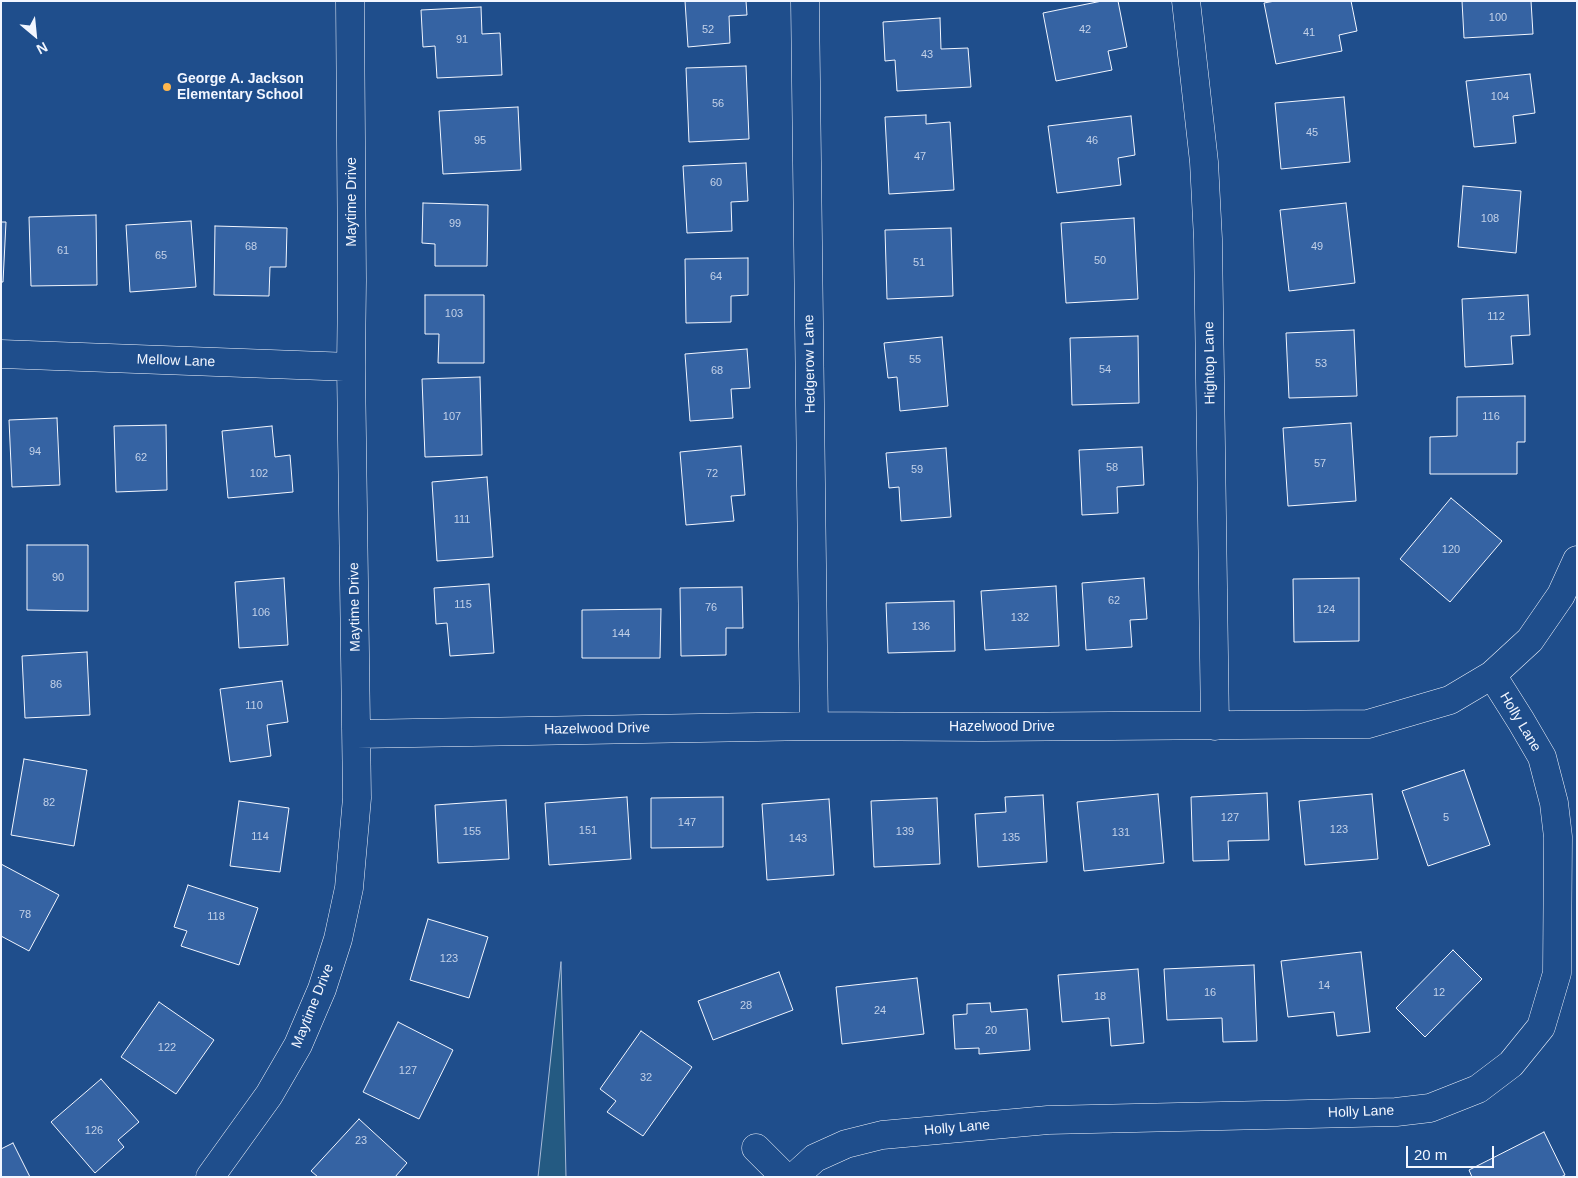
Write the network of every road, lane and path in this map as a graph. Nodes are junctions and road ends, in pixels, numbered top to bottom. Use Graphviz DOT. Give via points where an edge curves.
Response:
graph roads {
  1 [pos="350,1"];
  2 [pos="805,1"];
  3 [pos="1186,1"];
  4 [pos="1,354"];
  5 [pos="351,367"];
  6 [pos="1577,560"];
  7 [pos="1492,675"];
  8 [pos="814,726"];
  9 [pos="1215,726"];
  10 [pos="357,734"];
  11 [pos="756,1148"];
  12 [pos="210,1177"];
  13 [pos="785,1177"];
  14 [pos="794,1177"];
  1 -- 5 [label="street, Maytime Drive"];
  2 -- 8 [label="street, Hedgerow Lane"];
  3 -- 9 [label="street, Hightop Lane" via="1204,162 1208,239"];
  4 -- 5 [label="street, Mellow Lane"];
  5 -- 10 [label="street, Maytime Drive"];
  6 -- 7 [label="street, Hazelwood Drive" via="1562,595 1530,640"];
  7 -- 9 [label="street, Hazelwood Drive" via="1450,700 1368,724"];
  7 -- 14 [label="street, Holly Lane" via="1542,757 1554,803 1558,837 1557,973 1541,1027 1511,1064 1478,1089 1430,1108 1396,1112 1048,1120 882,1135 846,1144 815,1158"];
  8 -- 9 [label="street, Hazelwood Drive"];
  8 -- 10 [label="street, Hazelwood Drive"];
  10 -- 12 [label="street, Maytime Drive" via="358,798 349,888 333,956 298,1045 269,1095"];
  11 -- 13 [label="street"];
}
